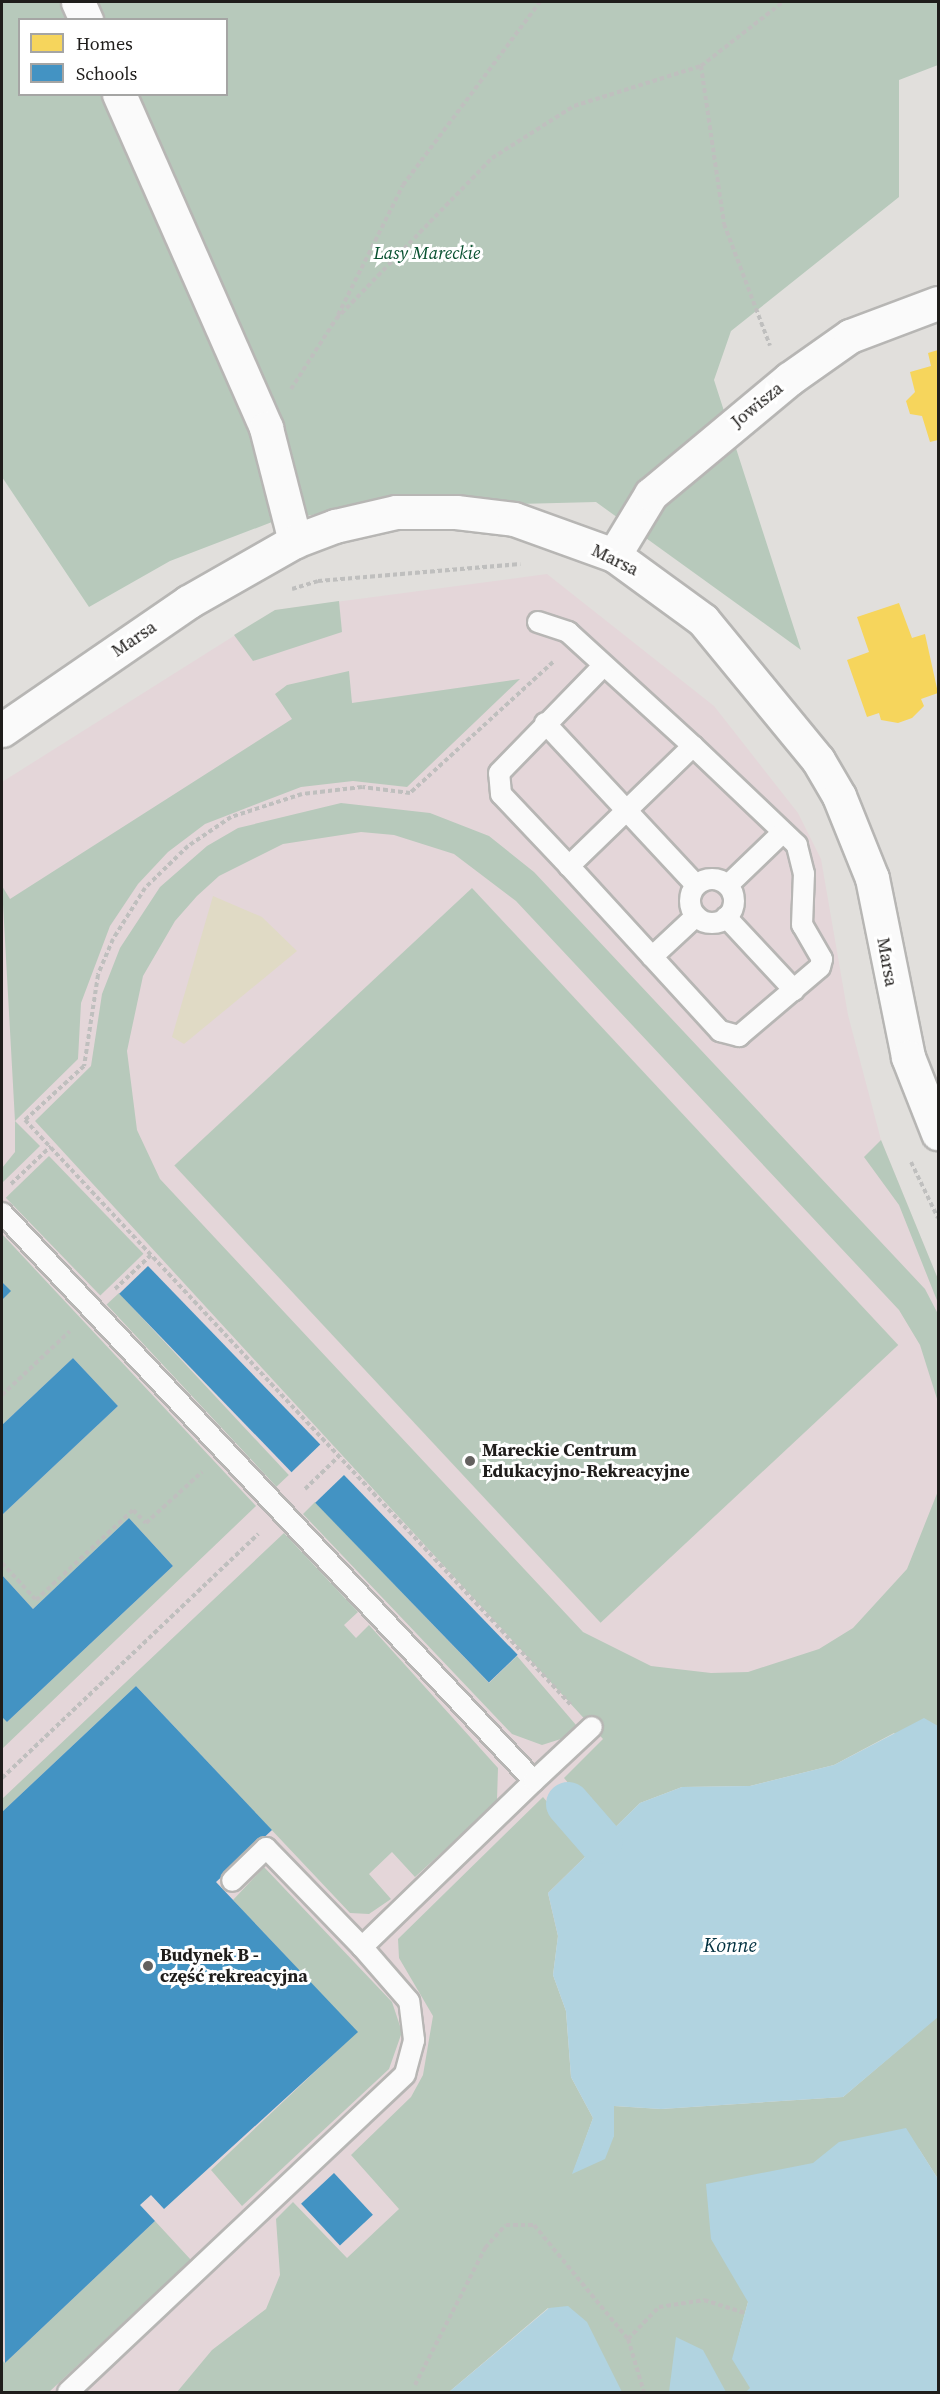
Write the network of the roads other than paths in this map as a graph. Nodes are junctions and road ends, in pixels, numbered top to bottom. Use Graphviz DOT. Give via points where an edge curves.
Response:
graph roads {
  1 [pos="78,2"];
  2 [pos="85,18"];
  3 [pos="120,96"];
  4 [pos="939,303"];
  5 [pos="295,541"];
  6 [pos="614,555"];
  7 [pos="538,622"];
  8 [pos="603,666"];
  9 [pos="545,723"];
  10 [pos="2,730"];
  11 [pos="693,746"];
  12 [pos="627,810"];
  13 [pos="782,833"];
  14 [pos="569,866"];
  15 [pos="696,885"];
  16 [pos="728,885"];
  17 [pos="696,916"];
  18 [pos="726,917"];
  19 [pos="652,957"];
  20 [pos="794,990"];
  21 [pos="939,1133"];
  22 [pos="2,1213"];
  23 [pos="592,1727"];
  24 [pos="534,1781"];
  25 [pos="232,1881"];
  26 [pos="362,1947"];
  27 [pos="68,2392"];
  1 -- 2 [label="street"];
  3 -- 5 [label="street" via="266,428"];
  4 -- 6 [label="street, Jowisza" via="850,336 789,379 651,494"];
  5 -- 6 [label="street, Marsa" via="396,512 456,512 514,519"];
  5 -- 10 [label="street, Marsa" via="188,602"];
  6 -- 21 [label="street, Marsa" via="703,620 818,760 838,796 872,878 908,1057"];
  7 -- 8 [label="lane" via="549,622"];
  8 -- 9 [label="lane"];
  8 -- 11 [label="lane"];
  9 -- 12 [label="lane"];
  9 -- 14 [label="lane" via="501,765 497,784"];
  11 -- 12 [label="lane"];
  11 -- 13 [label="lane"];
  12 -- 14 [label="lane"];
  12 -- 15 [label="lane"];
  13 -- 16 [label="lane"];
  13 -- 20 [label="lane" via="797,845 804,874 802,925 822,959 820,968"];
  14 -- 19 [label="lane"];
  15 -- 16 [label="lane" via="714,879"];
  15 -- 17 [label="lane" via="689,902"];
  16 -- 18 [label="lane" via="734,898"];
  17 -- 18 [label="lane" via="707,923"];
  17 -- 19 [label="lane"];
  18 -- 20 [label="lane"];
  19 -- 20 [label="lane" via="728,1035 748,1033"];
  22 -- 24 [label="lane"];
  23 -- 24 [label="lane"];
  24 -- 26 [label="lane"];
  25 -- 26 [label="lane" via="266,1848"];
  26 -- 27 [label="lane" via="409,2001 414,2040 405,2074"];
}
